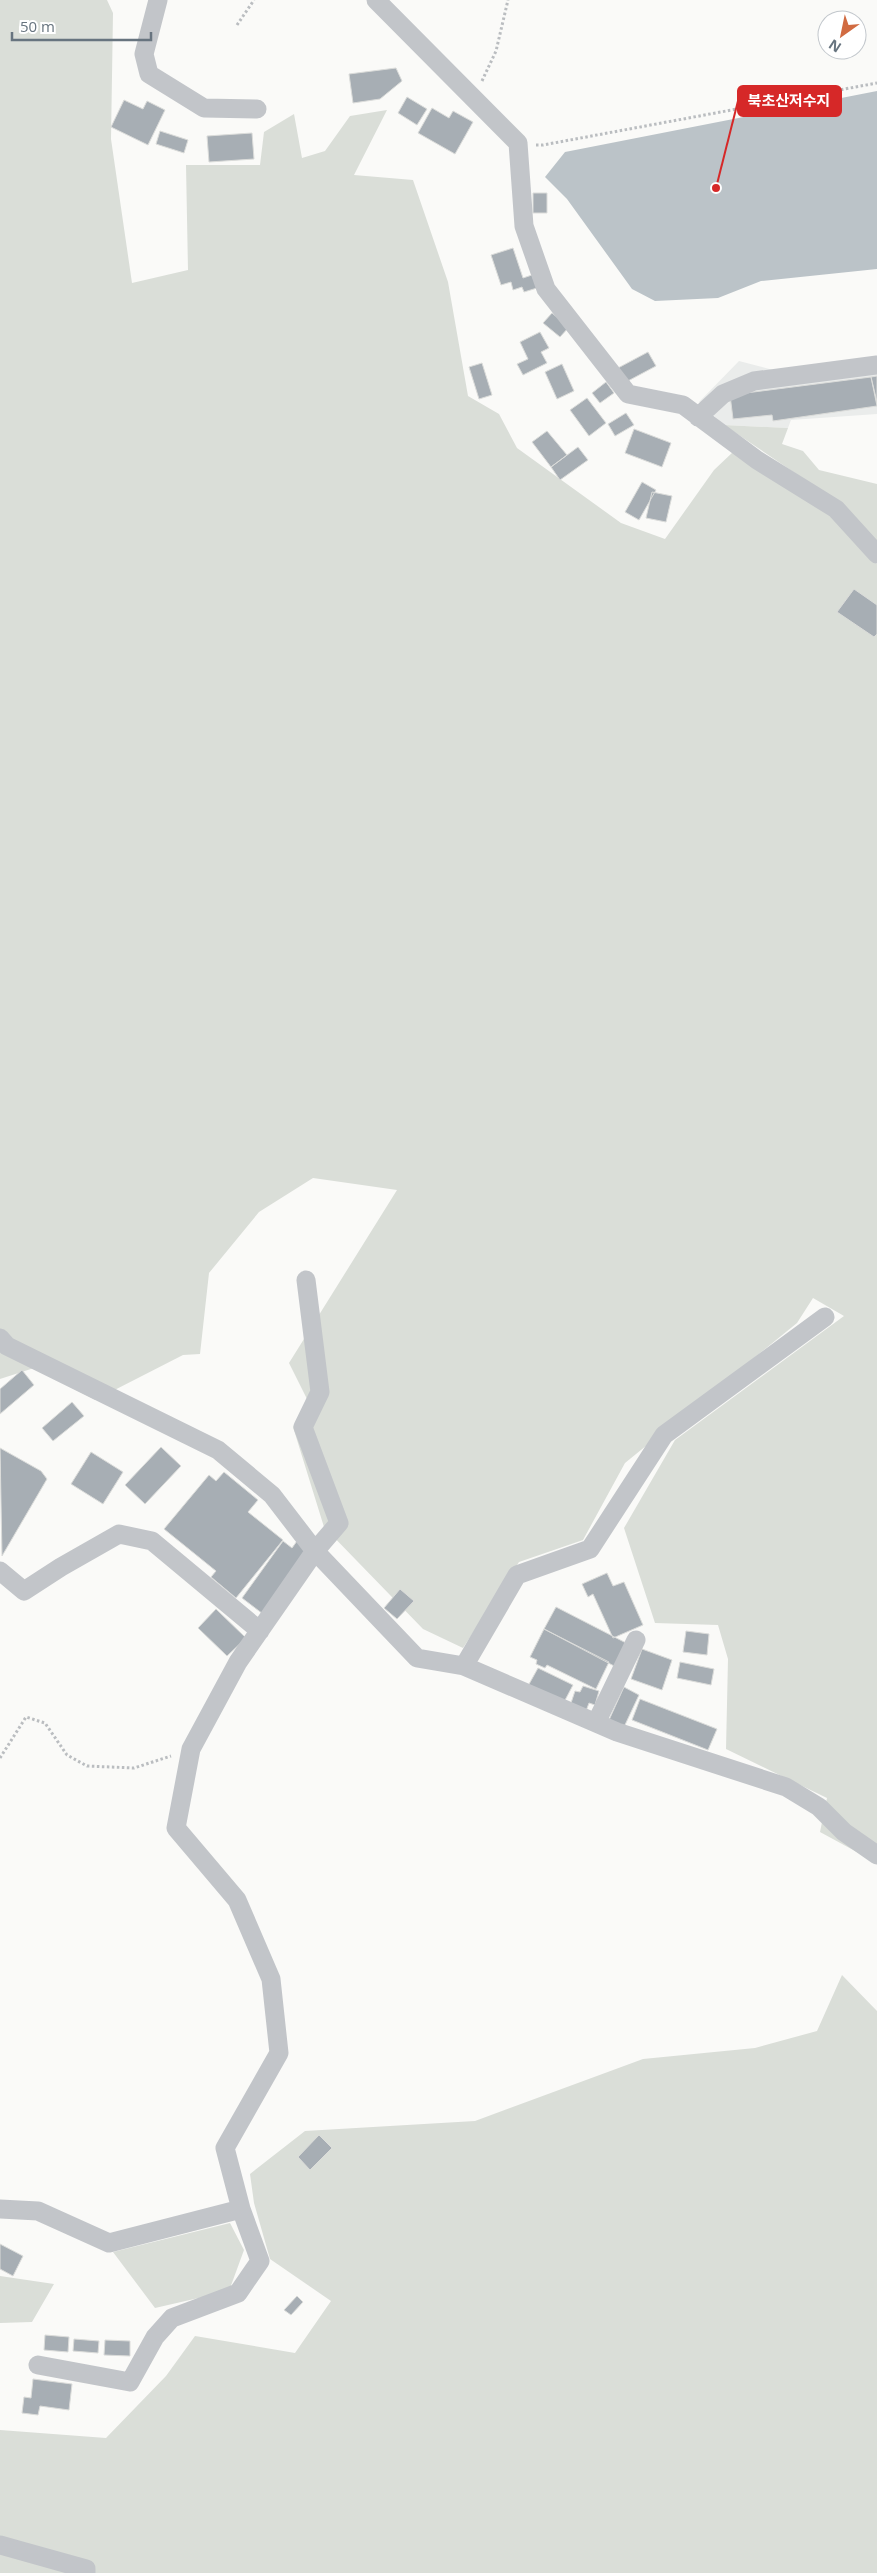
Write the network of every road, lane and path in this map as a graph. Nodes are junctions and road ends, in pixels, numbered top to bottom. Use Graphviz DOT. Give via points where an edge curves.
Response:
graph roads {
  1 [pos="158,0"];
  2 [pos="254,0"];
  3 [pos="376,0"];
  4 [pos="508,0"];
  5 [pos="237,25"];
  6 [pos="877,83"];
  7 [pos="471,96"];
  8 [pos="257,109"];
  9 [pos="518,144"];
  10 [pos="877,365"];
  11 [pos="698,416"];
  12 [pos="877,554"];
  13 [pos="306,1280"];
  14 [pos="825,1317"];
  15 [pos="0,1338"];
  16 [pos="315,1551"];
  17 [pos="0,1571"];
  18 [pos="260,1631"];
  19 [pos="636,1640"];
  20 [pos="464,1666"];
  21 [pos="596,1723"];
  22 [pos="190,1749"];
  23 [pos="0,1758"];
  24 [pos="877,1855"];
  25 [pos="0,2209"];
  26 [pos="241,2209"];
  27 [pos="38,2365"];
  28 [pos="0,2545"];
  29 [pos="86,2573"];
  1 -- 8 [label="street" via="144,54 149,74 204,108"];
  2 -- 5 [label="path"];
  3 -- 7 [label="street"];
  4 -- 7 [label="path" via="496,51 482,82"];
  6 -- 9 [label="path" via="543,145"];
  7 -- 9 [label="street"];
  9 -- 11 [label="street" via="524,226 546,289 628,394 683,405"];
  10 -- 11 [label="street" via="754,381 724,394"];
  11 -- 12 [label="street" via="757,460 836,509"];
  13 -- 16 [label="street" via="320,1392 303,1426 339,1523"];
  14 -- 20 [label="street" via="664,1435 590,1549 517,1575"];
  15 -- 16 [label="street" via="7,1346 218,1450 272,1495"];
  16 -- 18 [label="street"];
  16 -- 20 [label="street" via="417,1658"];
  17 -- 18 [label="street" via="24,1592 120,1534 152,1541"];
  18 -- 22 [label="street" via="238,1662"];
  19 -- 21 [label="street"];
  20 -- 21 [label="street"];
  21 -- 24 [label="street" via="786,1787 818,1807 844,1832"];
  22 -- 23 [label="path" via="134,1768 87,1766 67,1755 45,1723 26,1717"];
  22 -- 26 [label="street" via="176,1828 237,1900 271,1979 278,2054 225,2148"];
  25 -- 26 [label="street" via="38,2211 109,2243"];
  26 -- 27 [label="street" via="260,2261 238,2293 172,2318 155,2337 130,2382"];
  28 -- 29 [label="street" via="86,2569"];
}
